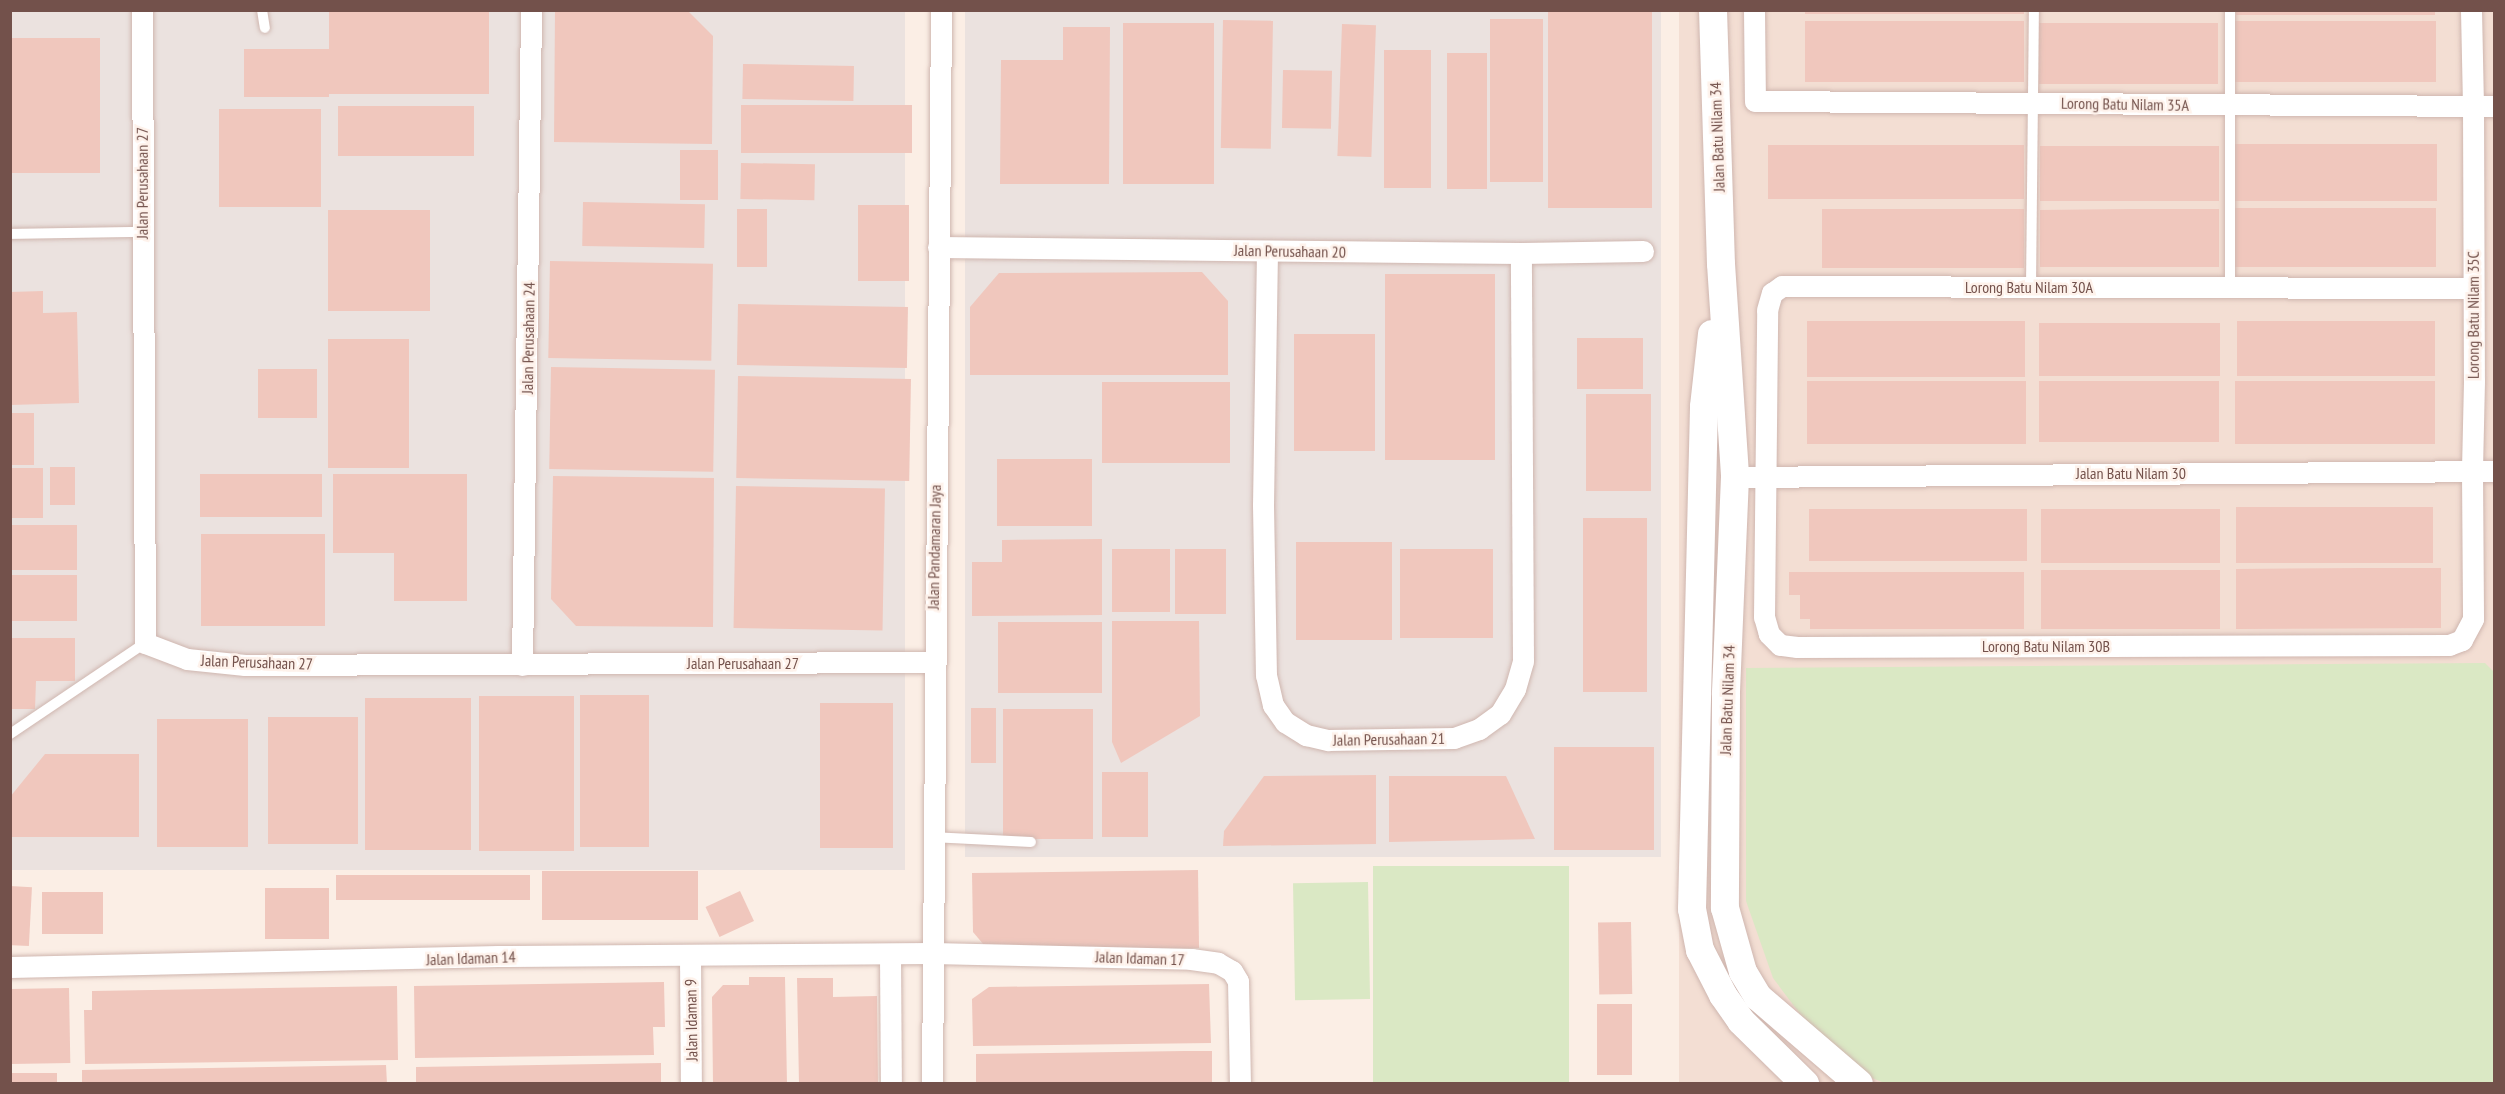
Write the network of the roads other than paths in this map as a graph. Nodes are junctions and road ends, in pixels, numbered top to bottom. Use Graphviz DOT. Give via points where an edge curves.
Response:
graph roads {
  1 [pos="141,10"];
  2 [pos="262,10"];
  3 [pos="531,10"];
  4 [pos="941,10"];
  5 [pos="1713,10"];
  6 [pos="1754,10"];
  7 [pos="2034,10"];
  8 [pos="2230,10"];
  9 [pos="2471,10"];
  10 [pos="265,28"];
  11 [pos="2031,103"];
  12 [pos="2228,105"];
  13 [pos="2494,106"];
  14 [pos="2473,108"];
  15 [pos="141,232"];
  16 [pos="10,234"];
  17 [pos="938,247"];
  18 [pos="1267,251"];
  19 [pos="1643,251"];
  20 [pos="1521,253"];
  21 [pos="1721,264"];
  22 [pos="2031,287"];
  23 [pos="2230,287"];
  24 [pos="2473,288"];
  25 [pos="1704,406"];
  26 [pos="2472,471"];
  27 [pos="2494,471"];
  28 [pos="1767,476"];
  29 [pos="1735,477"];
  30 [pos="1702,584"];
  31 [pos="2473,619"];
  32 [pos="145,644"];
  33 [pos="933,662"];
  34 [pos="522,665"];
  35 [pos="10,734"];
  36 [pos="931,837"];
  37 [pos="1031,842"];
  38 [pos="932,953"];
  39 [pos="890,955"];
  40 [pos="690,956"];
  41 [pos="10,967"];
  42 [pos="1792,1030"];
  43 [pos="691,1083"];
  44 [pos="891,1083"];
  45 [pos="932,1083"];
  46 [pos="1240,1083"];
  47 [pos="1807,1083"];
  48 [pos="1859,1083"];
  1 -- 15 [label="street, Jalan Perusahaan 27"];
  2 -- 10 [label="lane"];
  3 -- 34 [label="street, Jalan Perusahaan 24"];
  4 -- 17 [label="street, Jalan Pandamaran Jaya"];
  5 -- 21 [label="street, Jalan Batu Nilam 34"];
  6 -- 11 [label="street, Lorong Batu Nilam 35A" via="1755,101"];
  7 -- 11 [label="lane"];
  8 -- 12 [label="lane"];
  9 -- 14 [label="street, Lorong Batu Nilam 35C"];
  11 -- 12 [label="street, Lorong Batu Nilam 35A"];
  11 -- 22 [label="lane"];
  12 -- 14 [label="street, Lorong Batu Nilam 35A"];
  12 -- 23 [label="lane"];
  13 -- 14 [label="street, Lorong Batu Nilam 35A"];
  14 -- 24 [label="street, Lorong Batu Nilam 35C"];
  15 -- 16 [label="lane"];
  15 -- 32 [label="street, Jalan Perusahaan 27"];
  17 -- 18 [label="street, Jalan Perusahaan 20"];
  17 -- 33 [label="street, Jalan Pandamaran Jaya"];
  18 -- 20 [label="street, Jalan Perusahaan 20"];
  18 -- 20 [label="street, Jalan Perusahaan 21" via="1263,506 1266,675 1273,705 1285,722 1306,735 1328,740 1454,738 1479,729 1500,714 1515,688 1523,661"];
  19 -- 20 [label="street, Jalan Perusahaan 20"];
  21 -- 25 [label="street, Jalan Batu Nilam 34"];
  21 -- 29 [label="street, Jalan Batu Nilam 34"];
  22 -- 23 [label="street, Lorong Batu Nilam 30A"];
  22 -- 28 [label="street, Lorong Batu Nilam 30A" via="1782,286 1772,293 1767,310"];
  23 -- 24 [label="street, Lorong Batu Nilam 30A"];
  24 -- 26 [label="street, Lorong Batu Nilam 35C"];
  25 -- 29 [label="street" via="1715,450"];
  25 -- 30 [label="street, Jalan Batu Nilam 34"];
  26 -- 27 [label="street, Jalan Batu Nilam 30"];
  26 -- 28 [label="street, Jalan Batu Nilam 30"];
  26 -- 31 [label="street, Lorong Batu Nilam 35C"];
  28 -- 29 [label="street, Jalan Batu Nilam 30"];
  28 -- 31 [label="street, Lorong Batu Nilam 30B" via="1764,617 1769,634 1780,645 2449,645 2462,640"];
  29 -- 30 [label="street" via="1715,481 1711,491 1709,555"];
  29 -- 42 [label="street, Jalan Batu Nilam 34" via="1726,706 1725,908 1743,972 1758,997"];
  30 -- 47 [label="street, Jalan Batu Nilam 34" via="1692,869 1692,909 1700,950 1714,980 1742,1021"];
  32 -- 34 [label="street, Jalan Perusahaan 27" via="187,659 245,665"];
  32 -- 35 [label="lane"];
  33 -- 34 [label="street, Jalan Perusahaan 27"];
  33 -- 36 [label="street, Jalan Pandamaran Jaya"];
  36 -- 37 [label="lane"];
  36 -- 38 [label="street, Jalan Pandamaran Jaya"];
  38 -- 39 [label="street, Jalan Idaman 14"];
  38 -- 45 [label="street, Jalan Pandamaran Jaya"];
  38 -- 46 [label="street, Jalan Idaman 17" via="1218,963 1232,971 1238,981"];
  39 -- 40 [label="street, Jalan Idaman 14"];
  39 -- 44 [label="street"];
  40 -- 41 [label="street, Jalan Idaman 14" via="498,956"];
  40 -- 43 [label="street, Jalan Idaman 9"];
  42 -- 47 [label="street"];
  42 -- 48 [label="street, Jalan Batu Nilam 34"];
}
